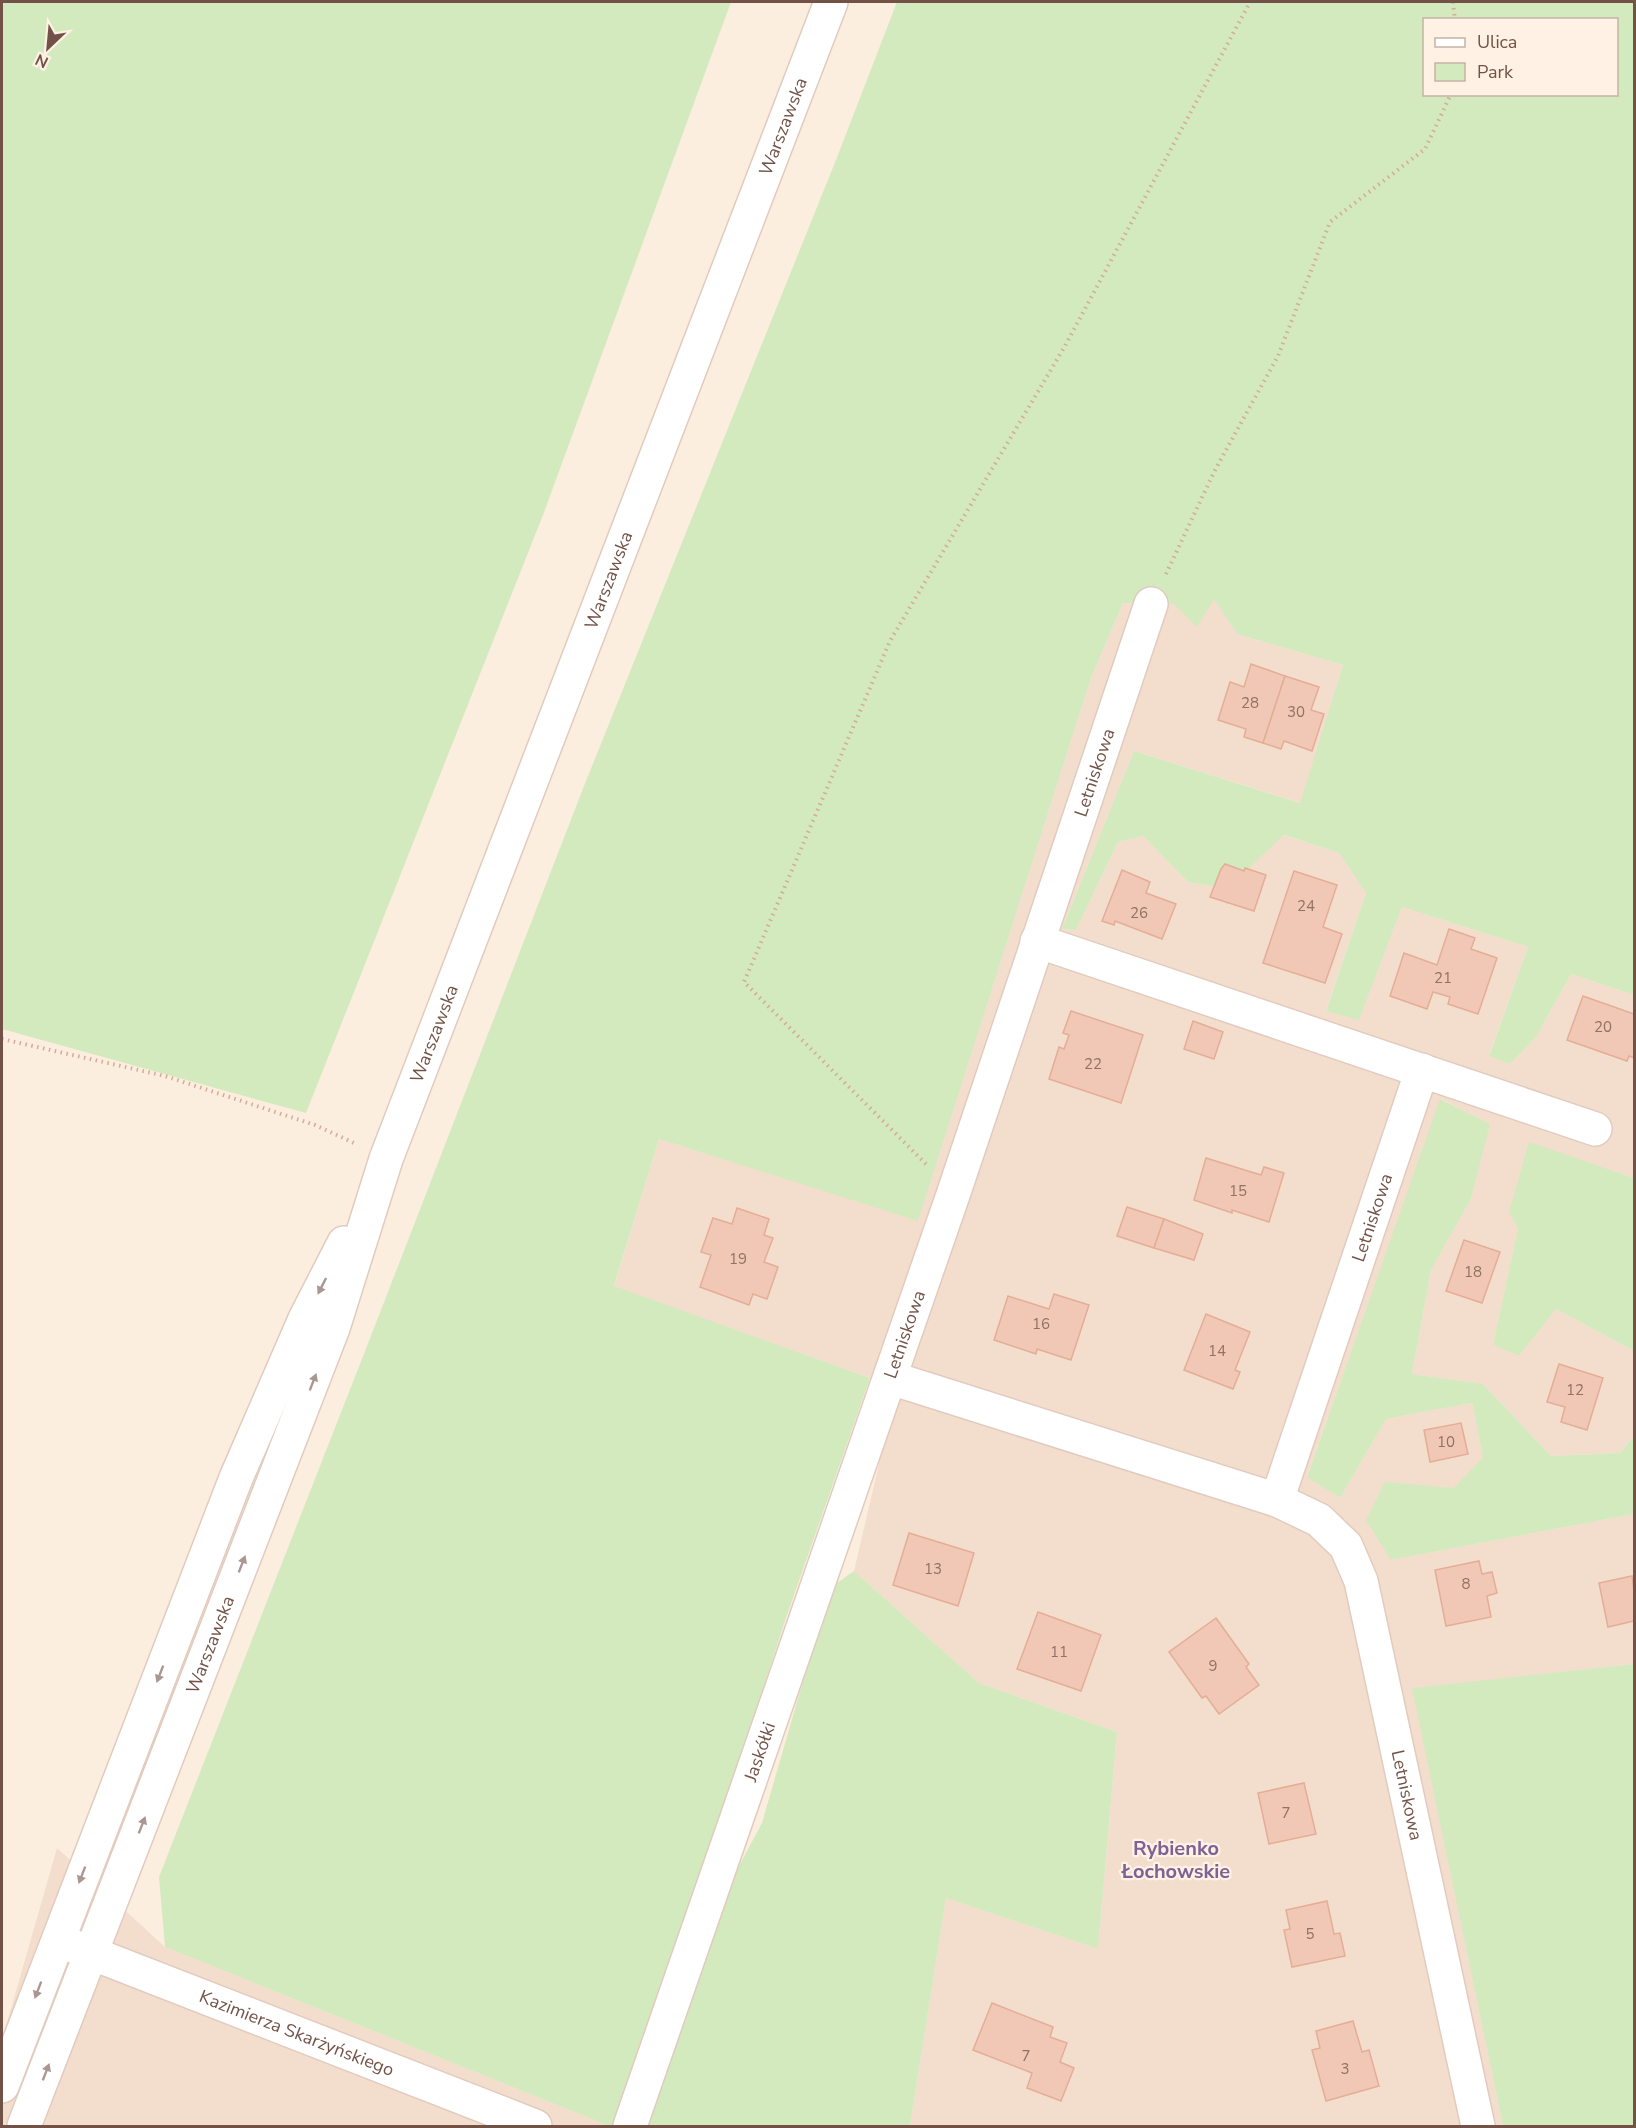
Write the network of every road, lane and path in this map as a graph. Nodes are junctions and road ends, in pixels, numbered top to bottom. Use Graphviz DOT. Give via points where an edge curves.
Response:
graph roads {
  1 [pos="831,2"];
  2 [pos="1250,2"];
  3 [pos="1453,2"];
  4 [pos="1455,18"];
  5 [pos="1450,96"];
  6 [pos="1151,604"];
  7 [pos="1037,941"];
  8 [pos="2,1039"];
  9 [pos="1422,1070"];
  10 [pos="1595,1129"];
  11 [pos="386,1159"];
  12 [pos="954,1192"];
  13 [pos="891,1378"];
  14 [pos="1277,1500"];
  15 [pos="57,1940"];
  16 [pos="92,1954"];
  17 [pos="2,2086"];
  18 [pos="24,2127"];
  19 [pos="535,2127"];
  20 [pos="630,2127"];
  21 [pos="1478,2127"];
  1 -- 11 [label="street, Warszawska"];
  2 -- 12 [label="path" via="1065,346 890,641 744,982"];
  3 -- 4 [label="path"];
  5 -- 6 [label="path" via="1425,149 1330,222 1278,356 1214,472"];
  6 -- 7 [label="street, Letniskowa"];
  7 -- 9 [label="street"];
  7 -- 12 [label="street, Letniskowa"];
  8 -- 11 [label="path" via="165,1076 315,1125"];
  9 -- 10 [label="street"];
  9 -- 14 [label="street, Letniskowa"];
  11 -- 15 [label="street, Warszawska, one-way" via="305,1319 236,1478"];
  16 -- 11 [label="street, Warszawska, one-way" via="333,1328"];
  12 -- 13 [label="street, Letniskowa"];
  13 -- 14 [label="street, Letniskowa"];
  13 -- 20 [label="street, Jaskółki"];
  14 -- 21 [label="street, Letniskowa" via="1319,1520 1346,1545 1361,1581"];
  15 -- 16 [label="street, Kazimierza Skarżyńskiego"];
  15 -- 17 [label="street, Warszawska, one-way"];
  18 -- 16 [label="street, Warszawska, one-way"];
  16 -- 19 [label="street, Kazimierza Skarżyńskiego"];
}
